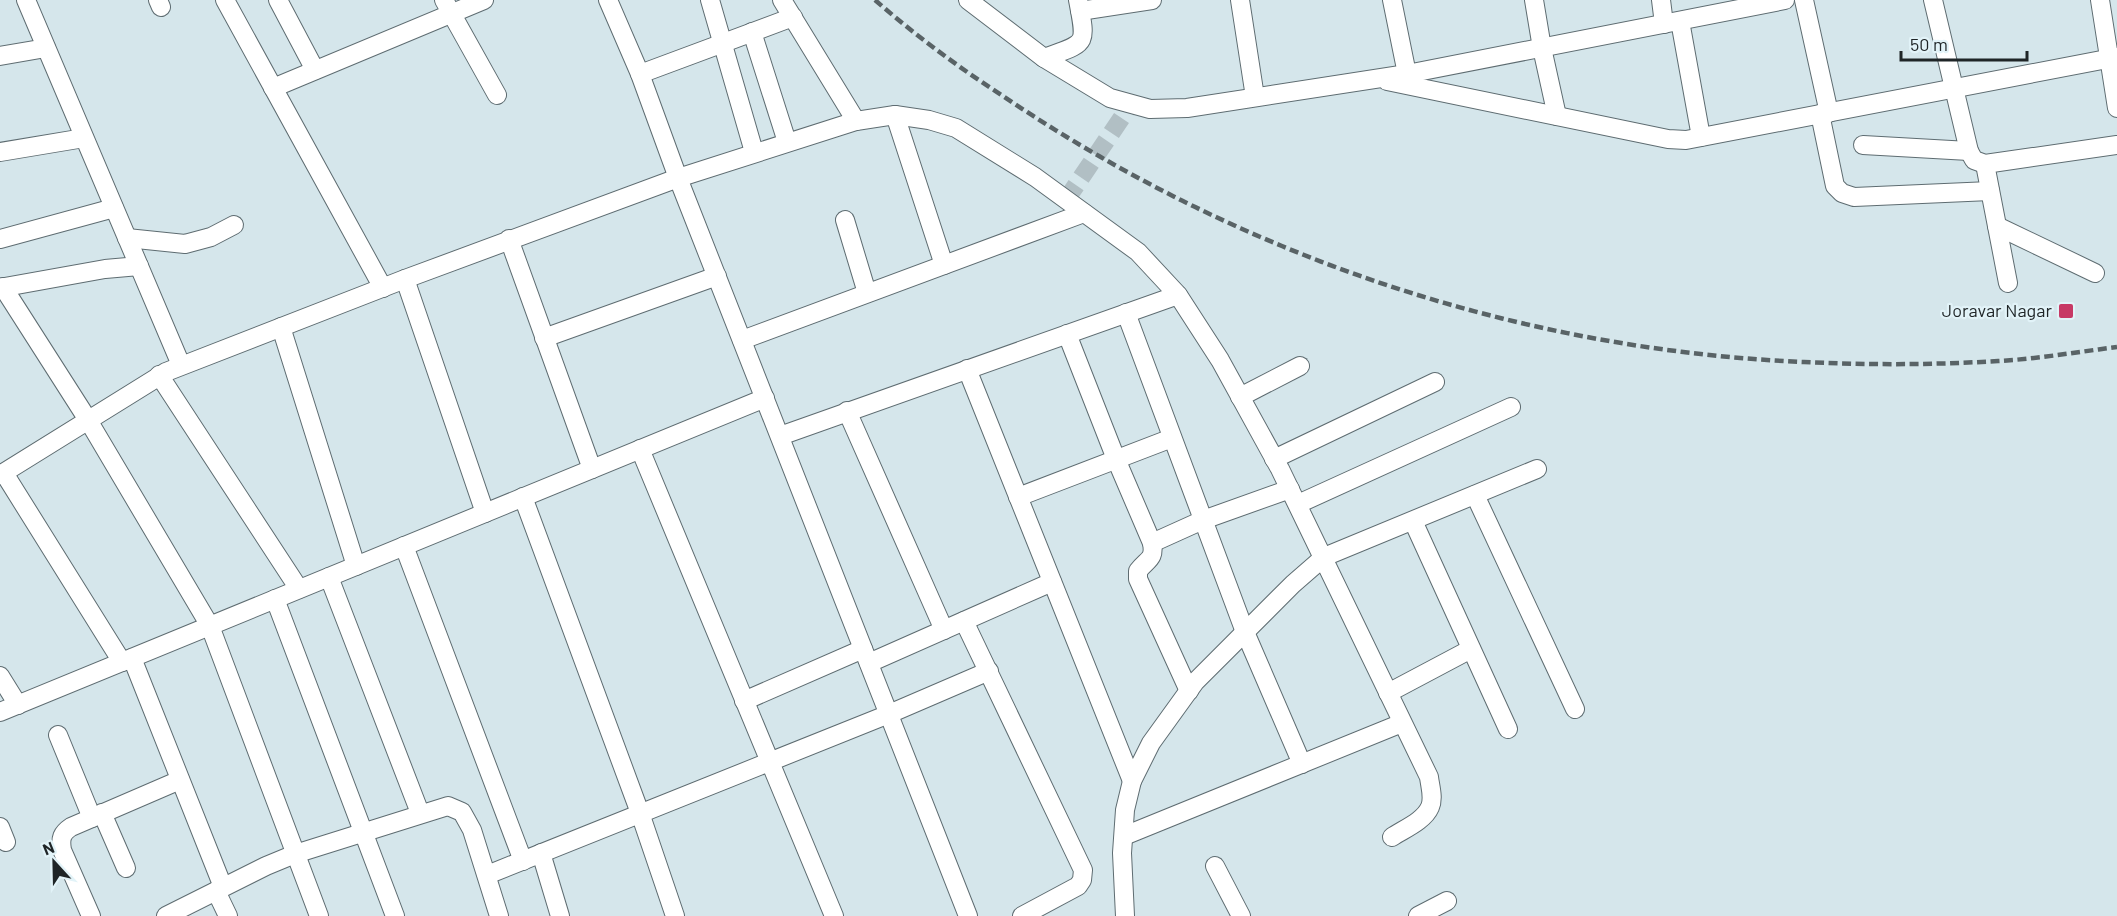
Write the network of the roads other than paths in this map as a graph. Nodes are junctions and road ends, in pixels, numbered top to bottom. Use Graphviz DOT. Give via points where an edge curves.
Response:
graph roads {
  1 [pos="26,0"];
  2 [pos="225,0"];
  3 [pos="279,0"];
  4 [pos="484,0"];
  5 [pos="608,0"];
  6 [pos="710,0"];
  7 [pos="782,0"];
  8 [pos="968,0"];
  9 [pos="1152,0"];
  10 [pos="1240,0"];
  11 [pos="1392,0"];
  12 [pos="1534,0"];
  13 [pos="1660,0"];
  14 [pos="1785,0"];
  15 [pos="1804,0"];
  16 [pos="1933,0"];
  17 [pos="2100,0"];
  18 [pos="1079,6"];
  19 [pos="448,7"];
  20 [pos="793,17"];
  21 [pos="1672,22"];
  22 [pos="752,32"];
  23 [pos="722,42"];
  24 [pos="46,48"];
  25 [pos="1542,48"];
  26 [pos="0,56"];
  27 [pos="1044,58"];
  28 [pos="2113,58"];
  29 [pos="315,70"];
  30 [pos="640,74"];
  31 [pos="1407,74"];
  32 [pos="1377,79"];
  33 [pos="273,88"];
  34 [pos="1953,88"];
  35 [pos="497,95"];
  36 [pos="1255,97"];
  37 [pos="2117,108"];
  38 [pos="1824,113"];
  39 [pos="895,115"];
  40 [pos="1557,116"];
  41 [pos="856,121"];
  42 [pos="1701,137"];
  43 [pos="84,138"];
  44 [pos="787,142"];
  45 [pos="1863,145"];
  46 [pos="2117,145"];
  47 [pos="1969,151"];
  48 [pos="0,152"];
  49 [pos="754,152"];
  50 [pos="1985,164"];
  51 [pos="678,178"];
  52 [pos="1990,191"];
  53 [pos="114,208"];
  54 [pos="1084,213"];
  55 [pos="845,220"];
  56 [pos="234,225"];
  57 [pos="1997,226"];
  58 [pos="127,238"];
  59 [pos="0,239"];
  60 [pos="509,240"];
  61 [pos="944,265"];
  62 [pos="139,266"];
  63 [pos="2095,273"];
  64 [pos="717,276"];
  65 [pos="405,279"];
  66 [pos="2008,283"];
  67 [pos="1,287"];
  68 [pos="383,288"];
  69 [pos="867,293"];
  70 [pos="1178,295"];
  71 [pos="1126,313"];
  72 [pos="281,327"];
  73 [pos="1067,334"];
  74 [pos="544,338"];
  75 [pos="742,340"];
  76 [pos="181,365"];
  77 [pos="1300,366"];
  78 [pos="967,369"];
  79 [pos="159,375"];
  80 [pos="1435,382"];
  81 [pos="1240,397"];
  82 [pos="765,398"];
  83 [pos="1511,406"];
  84 [pos="847,411"];
  85 [pos="88,420"];
  86 [pos="780,436"];
  87 [pos="1172,438"];
  88 [pos="640,449"];
  89 [pos="1116,459"];
  90 [pos="1274,459"];
  91 [pos="592,469"];
  92 [pos="1537,469"];
  93 [pos="2,474"];
  94 [pos="1475,495"];
  95 [pos="1294,496"];
  96 [pos="523,497"];
  97 [pos="1018,497"];
  98 [pos="485,513"];
  99 [pos="1203,520"];
  100 [pos="1413,521"];
  101 [pos="1152,543"];
  102 [pos="405,546"];
  103 [pos="1324,557"];
  104 [pos="356,566"];
  105 [pos="329,577"];
  106 [pos="1052,582"];
  107 [pos="299,589"];
  108 [pos="275,599"];
  109 [pos="964,621"];
  110 [pos="210,626"];
  111 [pos="944,630"];
  112 [pos="1245,632"];
  113 [pos="1471,649"];
  114 [pos="866,656"];
  115 [pos="127,660"];
  116 [pos="989,670"];
  117 [pos="0,676"];
  118 [pos="1189,691"];
  119 [pos="1388,693"];
  120 [pos="744,701"];
  121 [pos="18,705"];
  122 [pos="1575,709"];
  123 [pos="0,712"];
  124 [pos="889,714"];
  125 [pos="1402,723"];
  126 [pos="1508,729"];
  127 [pos="58,735"];
  128 [pos="769,762"];
  129 [pos="1302,764"];
  130 [pos="180,780"];
  131 [pos="1132,781"];
  132 [pos="420,813"];
  133 [pos="640,813"];
  134 [pos="97,816"];
  135 [pos="362,831"];
  136 [pos="1124,836"];
  137 [pos="1392,837"];
  138 [pos="541,853"];
  139 [pos="295,854"];
  140 [pos="523,861"];
  141 [pos="1215,866"];
  142 [pos="126,868"];
  143 [pos="487,875"];
  144 [pos="220,889"];
  145 [pos="1447,901"];
  146 [pos="1421,915"];
  147 [pos="91,916"];
  148 [pos="166,916"];
  149 [pos="228,916"];
  150 [pos="319,916"];
  151 [pos="395,916"];
  152 [pos="499,916"];
  153 [pos="560,916"];
  154 [pos="675,916"];
  155 [pos="834,916"];
  156 [pos="968,916"];
  157 [pos="1022,916"];
  158 [pos="1125,916"];
  159 [pos="1241,916"];
  1 -- 24 [label="street"];
  2 -- 33 [label="street"];
  3 -- 29 [label="street"];
  4 -- 19 [label="street"];
  5 -- 30 [label="street"];
  6 -- 23 [label="street"];
  7 -- 20 [label="street"];
  8 -- 27 [label="street"];
  9 -- 18 [label="street"];
  10 -- 36 [label="street"];
  11 -- 31 [label="street"];
  12 -- 25 [label="street"];
  13 -- 21 [label="street"];
  14 -- 21 [label="street"];
  15 -- 38 [label="street"];
  16 -- 34 [label="street"];
  17 -- 28 [label="street"];
  18 -- 27 [label="street" via="1083,39 1077,46"];
  19 -- 29 [label="street"];
  19 -- 35 [label="street"];
  20 -- 22 [label="street"];
  20 -- 41 [label="street"];
  21 -- 25 [label="street"];
  21 -- 42 [label="street"];
  22 -- 23 [label="street"];
  22 -- 44 [label="street"];
  23 -- 30 [label="street"];
  23 -- 49 [label="street"];
  24 -- 26 [label="street"];
  24 -- 43 [label="street"];
  25 -- 31 [label="street"];
  25 -- 40 [label="street"];
  27 -- 36 [label="street" via="1110,98 1150,109 1187,108"];
  28 -- 34 [label="street"];
  28 -- 37 [label="street"];
  29 -- 33 [label="street"];
  30 -- 51 [label="street"];
  31 -- 32 [label="street"];
  32 -- 36 [label="street"];
  32 -- 40 [label="street"];
  33 -- 68 [label="street"];
  34 -- 38 [label="street"];
  34 -- 47 [label="street"];
  38 -- 42 [label="street"];
  38 -- 52 [label="street" via="1835,186 1842,193 1854,197"];
  39 -- 41 [label="street"];
  39 -- 54 [label="street" via="956,128"];
  39 -- 61 [label="street"];
  40 -- 42 [label="street" via="1668,139"];
  41 -- 44 [label="street"];
  43 -- 48 [label="street"];
  43 -- 53 [label="street"];
  44 -- 49 [label="street"];
  45 -- 47 [label="street"];
  46 -- 50 [label="street"];
  47 -- 50 [label="street" via="1974,160"];
  49 -- 51 [label="street"];
  50 -- 52 [label="street"];
  51 -- 60 [label="street"];
  51 -- 64 [label="street"];
  52 -- 57 [label="street"];
  53 -- 58 [label="street"];
  53 -- 59 [label="street"];
  54 -- 61 [label="street"];
  54 -- 70 [label="street" via="1138,252"];
  55 -- 69 [label="street"];
  56 -- 58 [label="street" via="185,244"];
  57 -- 63 [label="street"];
  57 -- 66 [label="street"];
  58 -- 62 [label="street"];
  60 -- 65 [label="street"];
  60 -- 74 [label="street"];
  61 -- 69 [label="street"];
  62 -- 67 [label="street"];
  62 -- 76 [label="street"];
  64 -- 74 [label="street"];
  64 -- 75 [label="street"];
  65 -- 68 [label="street"];
  65 -- 98 [label="street"];
  67 -- 85 [label="street"];
  68 -- 72 [label="street"];
  69 -- 75 [label="street"];
  70 -- 71 [label="street"];
  70 -- 81 [label="street"];
  71 -- 73 [label="street"];
  71 -- 87 [label="street"];
  72 -- 76 [label="street"];
  72 -- 104 [label="street"];
  73 -- 78 [label="street"];
  73 -- 89 [label="street"];
  74 -- 91 [label="street"];
  75 -- 82 [label="street"];
  76 -- 79 [label="street"];
  77 -- 81 [label="street"];
  78 -- 84 [label="street"];
  78 -- 97 [label="street"];
  79 -- 85 [label="street"];
  79 -- 107 [label="street"];
  80 -- 90 [label="street"];
  81 -- 90 [label="street"];
  82 -- 86 [label="street"];
  82 -- 88 [label="street"];
  83 -- 95 [label="street"];
  84 -- 86 [label="street"];
  84 -- 111 [label="street"];
  85 -- 93 [label="street"];
  85 -- 110 [label="street"];
  86 -- 114 [label="street"];
  87 -- 89 [label="street"];
  87 -- 99 [label="street"];
  88 -- 91 [label="street"];
  88 -- 120 [label="street"];
  89 -- 97 [label="street"];
  89 -- 101 [label="street"];
  90 -- 95 [label="street"];
  91 -- 96 [label="street"];
  92 -- 94 [label="street"];
  93 -- 115 [label="street"];
  94 -- 100 [label="street"];
  94 -- 122 [label="street"];
  95 -- 99 [label="street"];
  95 -- 103 [label="street"];
  96 -- 98 [label="street"];
  96 -- 133 [label="street"];
  97 -- 106 [label="street"];
  98 -- 102 [label="street"];
  99 -- 101 [label="street"];
  99 -- 112 [label="street"];
  100 -- 103 [label="street"];
  100 -- 113 [label="street"];
  101 -- 118 [label="street" via="1154,552 1138,572 1138,579"];
  102 -- 104 [label="street"];
  102 -- 140 [label="street"];
  103 -- 112 [label="street"];
  103 -- 119 [label="street"];
  104 -- 105 [label="street"];
  105 -- 107 [label="street"];
  105 -- 132 [label="street"];
  106 -- 109 [label="street"];
  106 -- 131 [label="street"];
  107 -- 108 [label="street"];
  108 -- 110 [label="street"];
  108 -- 135 [label="street"];
  109 -- 111 [label="street"];
  109 -- 116 [label="street"];
  110 -- 115 [label="street"];
  110 -- 139 [label="street"];
  111 -- 114 [label="street"];
  112 -- 118 [label="street"];
  112 -- 129 [label="street"];
  113 -- 119 [label="street"];
  113 -- 126 [label="street"];
  114 -- 120 [label="street"];
  114 -- 124 [label="street"];
  115 -- 121 [label="street"];
  115 -- 130 [label="street"];
  116 -- 124 [label="street"];
  116 -- 157 [label="street" via="1083,870 1078,886"];
  117 -- 121 [label="street"];
  118 -- 131 [label="street" via="1151,743"];
  119 -- 125 [label="street"];
  120 -- 128 [label="street"];
  121 -- 123 [label="street"];
  124 -- 128 [label="street"];
  124 -- 156 [label="street"];
  125 -- 129 [label="street"];
  125 -- 137 [label="street" via="1429,777 1432,797 1430,807 1418,820"];
  127 -- 134 [label="street"];
  128 -- 133 [label="street"];
  128 -- 155 [label="street"];
  129 -- 136 [label="street"];
  130 -- 134 [label="street"];
  130 -- 144 [label="street"];
  131 -- 136 [label="street"];
  132 -- 135 [label="street"];
  132 -- 143 [label="street" via="448,806 462,812"];
  133 -- 138 [label="street"];
  133 -- 154 [label="street"];
  134 -- 142 [label="street"];
  134 -- 147 [label="street" via="63,832 60,840"];
  135 -- 139 [label="street"];
  135 -- 151 [label="street"];
  136 -- 158 [label="street"];
  138 -- 140 [label="street"];
  138 -- 153 [label="street"];
  139 -- 144 [label="street"];
  139 -- 150 [label="street"];
  140 -- 143 [label="street"];
  141 -- 159 [label="street"];
  143 -- 152 [label="street"];
  144 -- 148 [label="street"];
  144 -- 149 [label="street"];
  145 -- 146 [label="street"];
}
